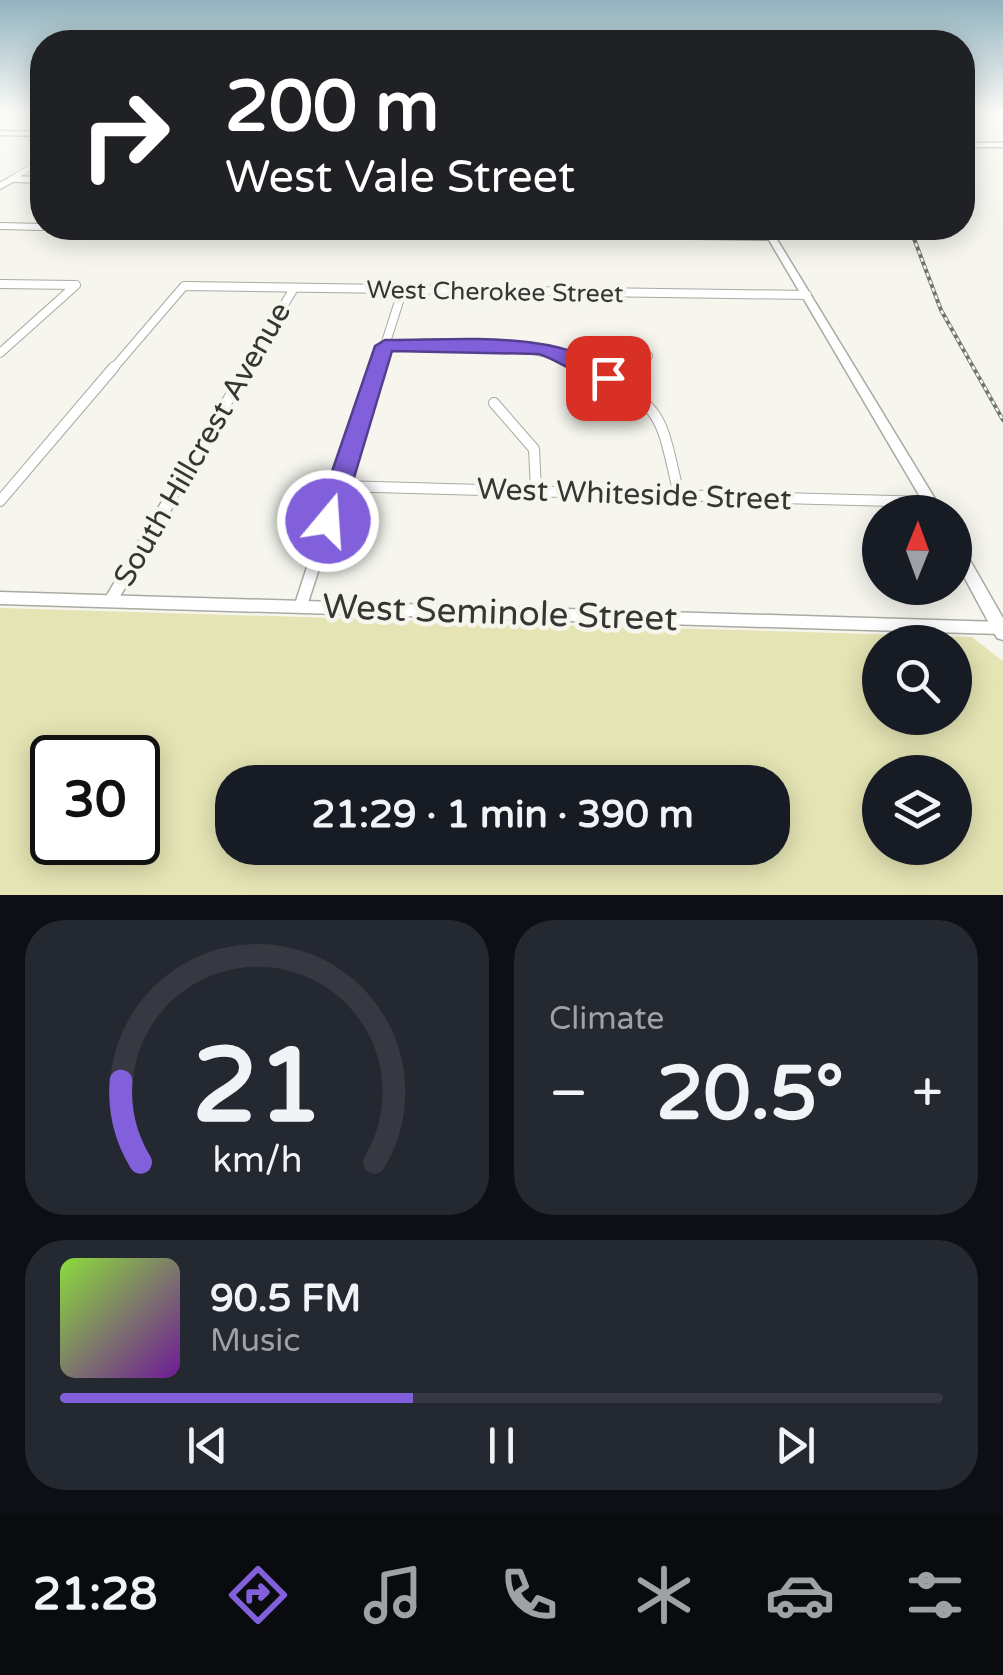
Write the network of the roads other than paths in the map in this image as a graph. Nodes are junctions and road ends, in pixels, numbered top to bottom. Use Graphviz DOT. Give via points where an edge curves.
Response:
graph roads {
  1 [pos="30,168"];
  2 [pos="12,179"];
  3 [pos="30,180"];
  4 [pos="0,186"];
  5 [pos="0,226"];
  6 [pos="30,227"];
  7 [pos="773,240"];
  8 [pos="0,284"];
  9 [pos="294,288"];
  10 [pos="402,290"];
  11 [pos="806,295"];
  12 [pos="385,346"];
  13 [pos="0,353"];
  14 [pos="648,356"];
  15 [pos="608,378"];
  16 [pos="494,404"];
  17 [pos="339,486"];
  18 [pos="536,491"];
  19 [pos="679,495"];
  20 [pos="926,495"];
  21 [pos="0,501"];
  22 [pos="862,504"];
  23 [pos="972,577"];
  24 [pos="0,598"];
  25 [pos="111,600"];
  26 [pos="301,606"];
  27 [pos="1002,630"];
  1 -- 2 [label="street"];
  2 -- 3 [label="street"];
  2 -- 4 [label="street"];
  5 -- 6 [label="street"];
  7 -- 11 [label="main road"];
  8 -- 13 [label="street" via="76,286"];
  9 -- 10 [label="street, West Cherokee Street"];
  9 -- 21 [label="street, West Cherokee Street" via="184,286"];
  9 -- 25 [label="street, South Hillcrest Avenue"];
  10 -- 11 [label="street, West Cherokee Street"];
  10 -- 12 [label="street"];
  11 -- 20 [label="main road"];
  12 -- 15 [label="street" via="540,349"];
  12 -- 17 [label="street"];
  14 -- 15 [label="street"];
  15 -- 19 [label="street" via="659,416"];
  16 -- 18 [label="street" via="534,449"];
  17 -- 18 [label="street, West Whiteside Street"];
  17 -- 26 [label="street"];
  18 -- 19 [label="street, West Whiteside Street"];
  19 -- 22 [label="street, West Whiteside Street"];
  23 -- 27 [label="main road"];
  24 -- 25 [label="street, West Seminole Street"];
  25 -- 26 [label="street, West Seminole Street"];
  26 -- 27 [label="street, West Seminole Street"];
}
